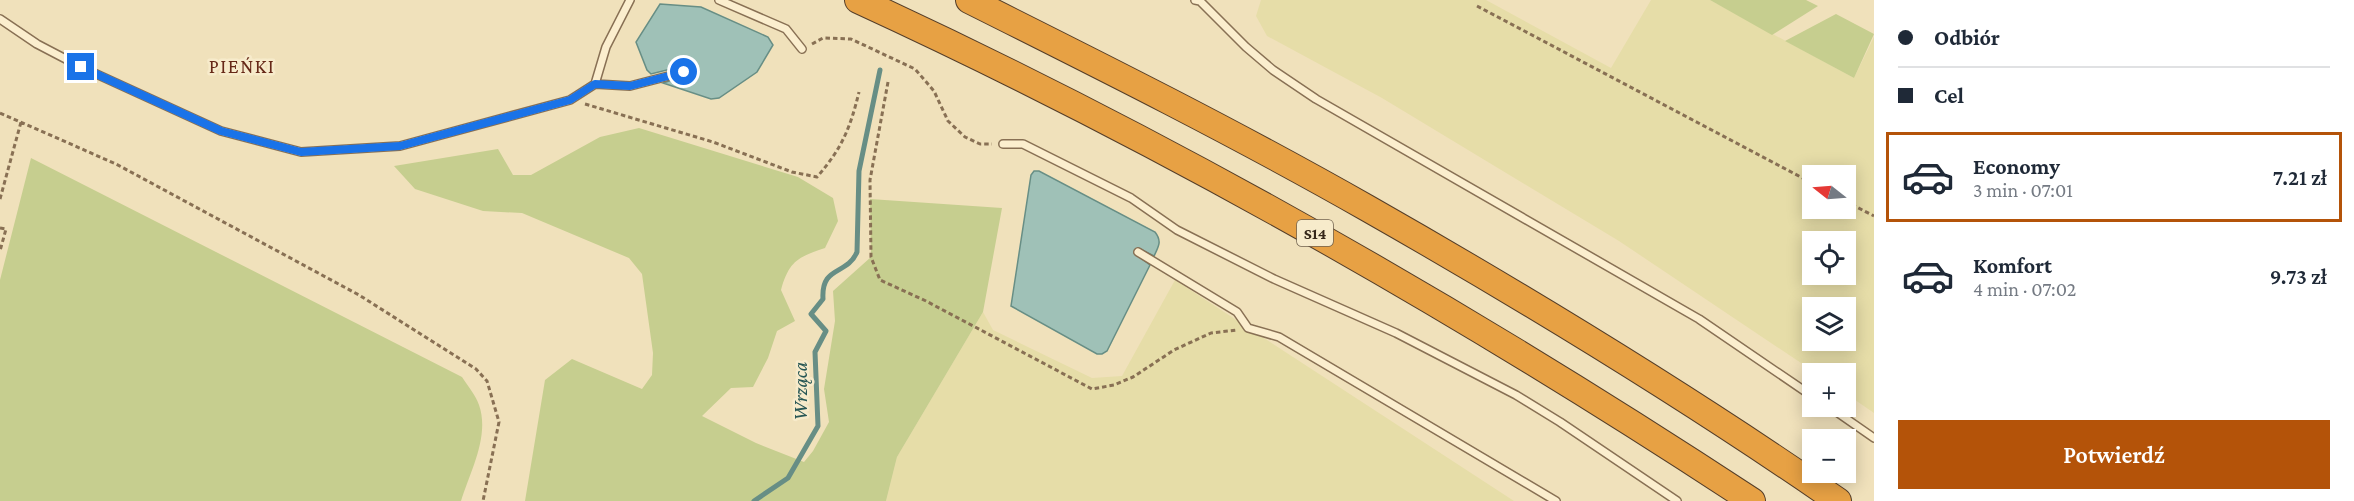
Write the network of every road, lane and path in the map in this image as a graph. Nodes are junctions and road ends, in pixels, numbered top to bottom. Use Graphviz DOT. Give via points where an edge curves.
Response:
graph roads {
  1 [pos="630,0"];
  2 [pos="719,0"];
  3 [pos="858,0"];
  4 [pos="969,0"];
  5 [pos="1195,0"];
  6 [pos="1477,6"];
  7 [pos="0,20"];
  8 [pos="802,49"];
  9 [pos="684,72"];
  10 [pos="888,82"];
  11 [pos="595,84"];
  12 [pos="859,92"];
  13 [pos="565,101"];
  14 [pos="0,113"];
  15 [pos="21,122"];
  16 [pos="1003,144"];
  17 [pos="1802,178"];
  18 [pos="0,199"];
  19 [pos="1856,207"];
  20 [pos="1874,216"];
  21 [pos="0,228"];
  22 [pos="0,251"];
  23 [pos="1138,252"];
  24 [pos="1248,328"];
  25 [pos="1802,389"];
  26 [pos="1844,417"];
  27 [pos="1874,438"];
  28 [pos="483,501"];
  29 [pos="1556,501"];
  30 [pos="1677,501"];
  31 [pos="1752,501"];
  32 [pos="1838,501"];
  1 -- 11 [label="lane" via="606,47"];
  2 -- 8 [label="lane" via="786,29"];
  3 -- 31 [label="highway, S14" via="1032,84 1283,215 1479,329"];
  4 -- 32 [label="highway, S14" via="1169,101 1367,208 1621,360"];
  5 -- 25 [label="lane" via="1273,70 1316,99 1699,319"];
  6 -- 17 [label="path"];
  7 -- 13 [label="lane" via="37,45 221,131 301,152 400,146"];
  8 -- 16 [label="path" via="823,38 851,39 915,69 934,91 948,121 965,137 980,144"];
  9 -- 11 [label="lane" via="630,86"];
  10 -- 24 [label="path" via="870,180 871,257 880,280 1092,389 1133,377 1174,350 1211,333"];
  11 -- 13 [label="lane"];
  12 -- 13 [label="path" via="850,126 835,156 817,177 598,107"];
  14 -- 15 [label="path"];
  15 -- 18 [label="path"];
  15 -- 28 [label="path" via="116,164 359,295 476,369 488,381 499,422"];
  16 -- 30 [label="lane" via="1023,144 1131,198 1177,230 1231,258 1396,333 1516,395"];
  19 -- 20 [label="path"];
  21 -- 22 [label="path" via="6,229"];
  23 -- 24 [label="lane" via="1237,312"];
  24 -- 29 [label="lane" via="1279,337"];
  26 -- 27 [label="lane"];
}
